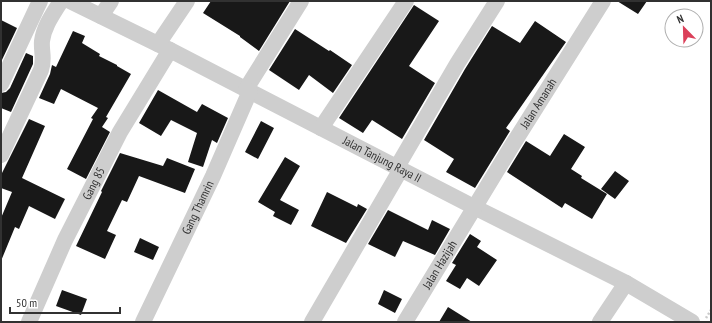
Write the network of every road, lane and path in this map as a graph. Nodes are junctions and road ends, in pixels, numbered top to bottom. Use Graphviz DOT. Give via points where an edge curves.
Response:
graph roads {
  1 [pos="40,1"];
  2 [pos="61,1"];
  3 [pos="70,1"];
  4 [pos="111,1"];
  5 [pos="187,1"];
  6 [pos="301,1"];
  7 [pos="406,1"];
  8 [pos="497,1"];
  9 [pos="603,1"];
  10 [pos="101,16"];
  11 [pos="164,47"];
  12 [pos="1,84"];
  13 [pos="248,90"];
  14 [pos="321,128"];
  15 [pos="1,155"];
  16 [pos="399,168"];
  17 [pos="474,207"];
  18 [pos="626,283"];
  19 [pos="29,322"];
  20 [pos="143,322"];
  21 [pos="312,322"];
  22 [pos="405,322"];
  23 [pos="600,322"];
  24 [pos="692,322"];
  1 -- 12 [label="street"];
  2 -- 15 [label="street" via="45,28 42,43 44,63"];
  3 -- 10 [label="street, Jalan Tanjung Raya II"];
  4 -- 10 [label="street"];
  5 -- 11 [label="street, Gang 85"];
  6 -- 13 [label="street, Gang Thamrin"];
  7 -- 14 [label="street"];
  8 -- 16 [label="street" via="457,64"];
  9 -- 17 [label="street, Jalan Amanah"];
  10 -- 11 [label="street, Jalan Tanjung Raya II"];
  11 -- 13 [label="street, Jalan Tanjung Raya II"];
  11 -- 19 [label="street, Gang 85" via="65,240"];
  13 -- 14 [label="street, Jalan Tanjung Raya II"];
  13 -- 20 [label="street, Gang Thamrin" via="213,176"];
  14 -- 16 [label="street, Jalan Tanjung Raya II"];
  16 -- 17 [label="street, Jalan Tanjung Raya II"];
  16 -- 21 [label="street"];
  17 -- 18 [label="street, Jalan Tanjung Raya II"];
  17 -- 22 [label="street, Jalan Hazijah"];
  18 -- 23 [label="street"];
  18 -- 24 [label="street, Jalan Tanjung Raya II"];
}
